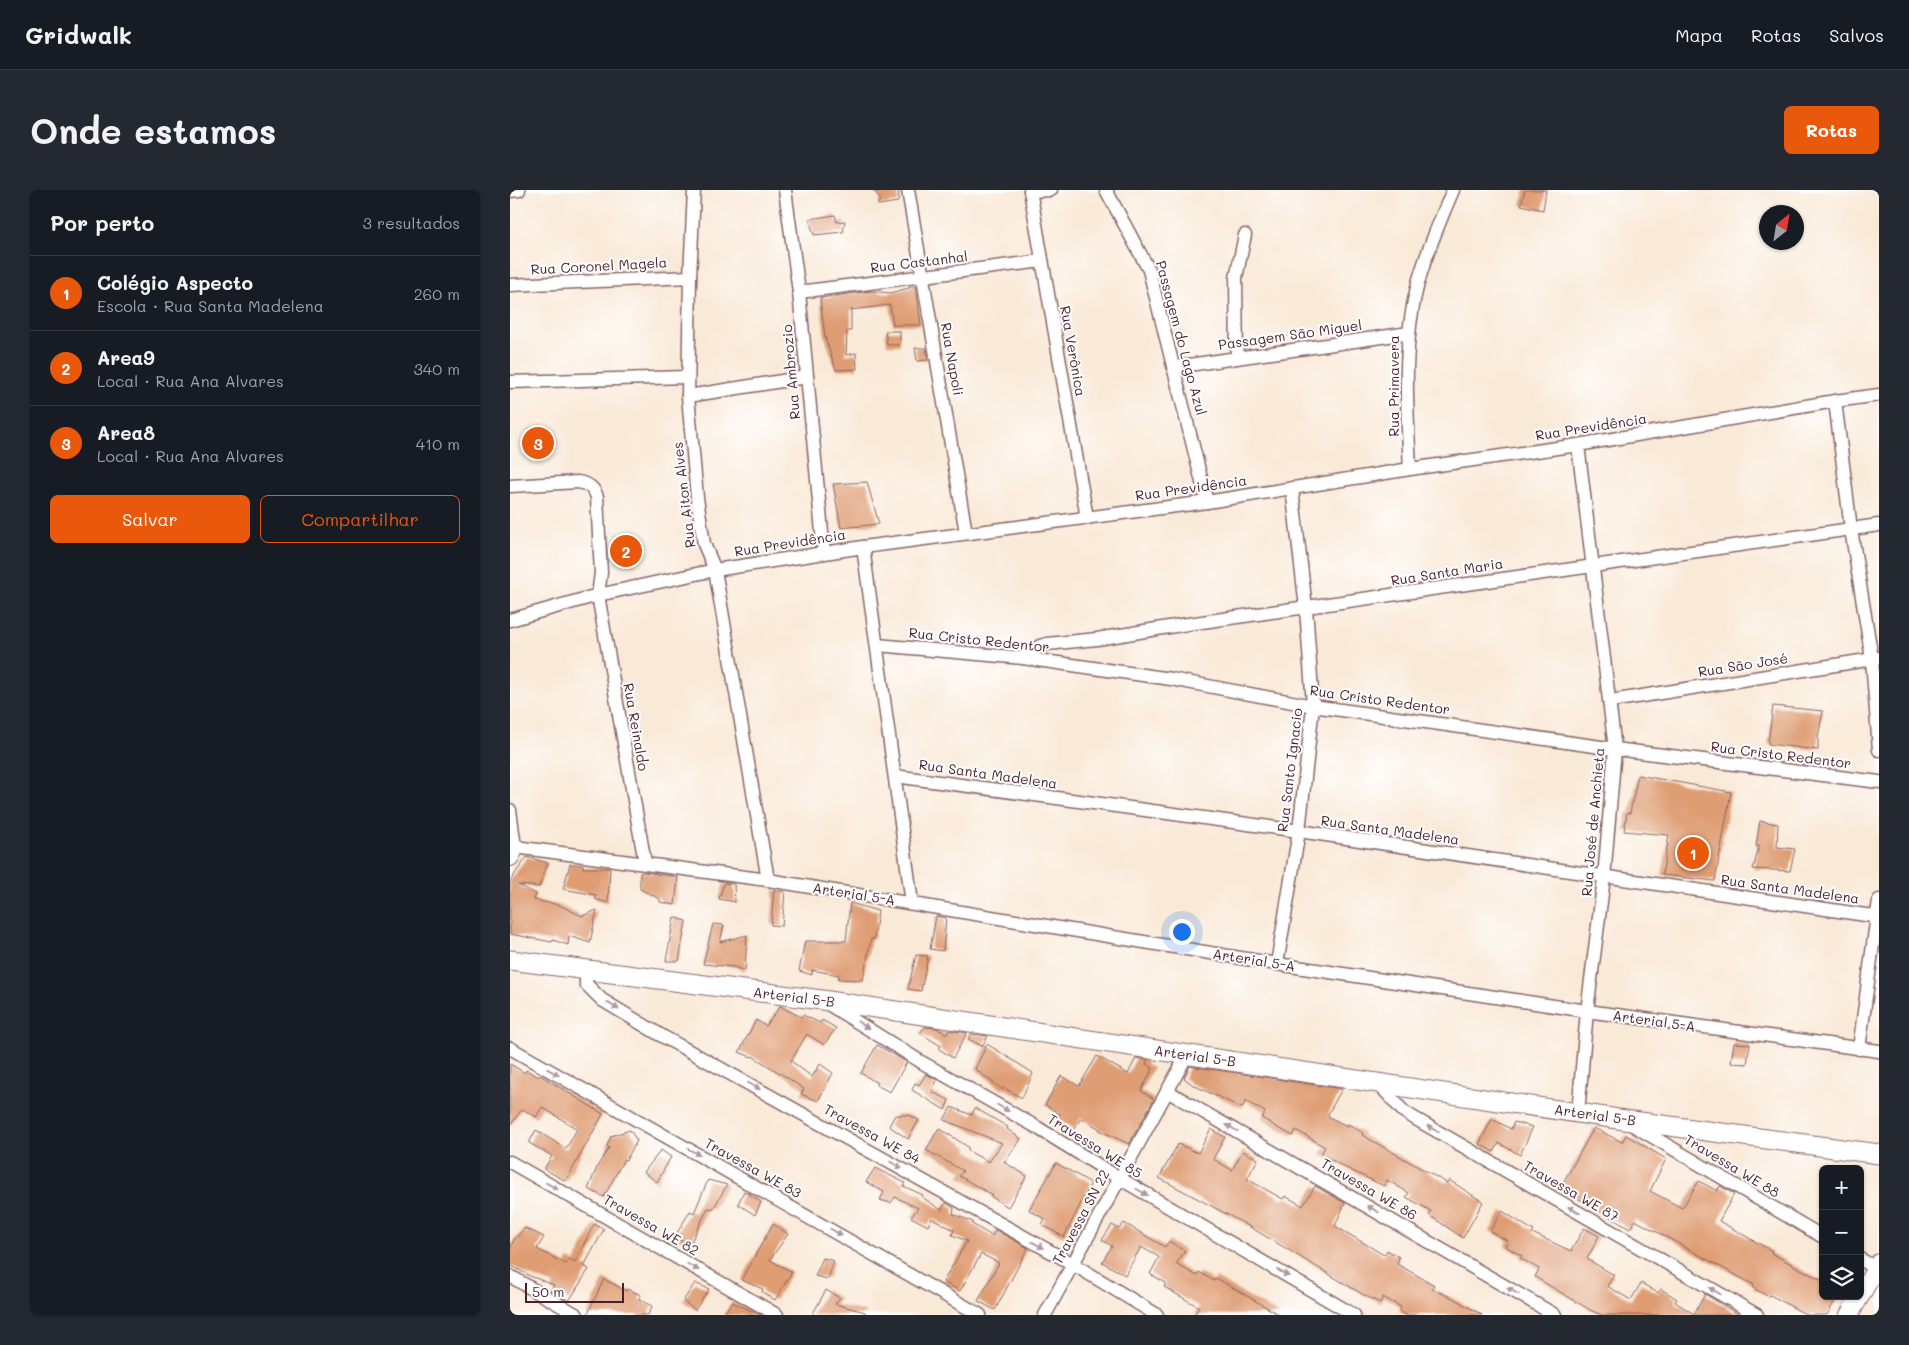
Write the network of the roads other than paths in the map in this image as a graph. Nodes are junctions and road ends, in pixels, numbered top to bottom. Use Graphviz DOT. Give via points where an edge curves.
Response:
graph roads {
  1 [pos="510,190"];
  2 [pos="519,190"];
  3 [pos="694,190"];
  4 [pos="785,190"];
  5 [pos="908,190"];
  6 [pos="1030,190"];
  7 [pos="1051,190"];
  8 [pos="1106,190"];
  9 [pos="1453,190"];
  10 [pos="1245,235"];
  11 [pos="1042,262"];
  12 [pos="922,276"];
  13 [pos="690,277"];
  14 [pos="510,285"];
  15 [pos="799,292"];
  16 [pos="1409,333"];
  17 [pos="1237,358"];
  18 [pos="1175,367"];
  19 [pos="688,377"];
  20 [pos="807,377"];
  21 [pos="510,382"];
  22 [pos="1879,395"];
  23 [pos="688,396"];
  24 [pos="1834,401"];
  25 [pos="1578,445"];
  26 [pos="1410,469"];
  27 [pos="510,486"];
  28 [pos="1292,488"];
  29 [pos="1207,502"];
  30 [pos="1087,518"];
  31 [pos="1879,525"];
  32 [pos="1851,529"];
  33 [pos="966,533"];
  34 [pos="863,547"];
  35 [pos="824,553"];
  36 [pos="1593,565"];
  37 [pos="714,570"];
  38 [pos="598,595"];
  39 [pos="1306,608"];
  40 [pos="510,620"];
  41 [pos="877,645"];
  42 [pos="1023,658"];
  43 [pos="1876,658"];
  44 [pos="1611,701"];
  45 [pos="1313,706"];
  46 [pos="1616,749"];
  47 [pos="1879,750"];
  48 [pos="895,776"];
  49 [pos="1879,782"];
  50 [pos="510,810"];
  51 [pos="1298,832"];
  52 [pos="512,851"];
  53 [pos="645,863"];
  54 [pos="1604,878"];
  55 [pos="768,880"];
  56 [pos="1879,900"];
  57 [pos="912,903"];
  58 [pos="1878,917"];
  59 [pos="510,960"];
  60 [pos="1277,964"];
  61 [pos="586,970"];
  62 [pos="822,1000"];
  63 [pos="1587,1011"];
  64 [pos="510,1048"];
  65 [pos="1859,1049"];
  66 [pos="1879,1052"];
  67 [pos="1186,1055"];
  68 [pos="1378,1083"];
  69 [pos="1167,1091"];
  70 [pos="1578,1113"];
  71 [pos="1626,1120"];
  72 [pos="1879,1154"];
  73 [pos="510,1162"];
  74 [pos="1119,1178"];
  75 [pos="1819,1235"];
  76 [pos="1864,1261"];
  77 [pos="1073,1264"];
  78 [pos="1878,1267"];
  79 [pos="510,1276"];
  80 [pos="1864,1290"];
  81 [pos="1858,1300"];
  82 [pos="577,1315"];
  83 [pos="776,1315"];
  84 [pos="980,1315"];
  85 [pos="1045,1315"];
  86 [pos="1157,1315"];
  87 [pos="1354,1315"];
  88 [pos="1555,1315"];
  89 [pos="1757,1315"];
  90 [pos="1849,1315"];
  1 -- 2 [label="street"];
  3 -- 13 [label="street, Rua Aiton Alves"];
  4 -- 15 [label="street, Rua Ambrozio"];
  5 -- 12 [label="street, Rua Napoli"];
  6 -- 7 [label="street"];
  6 -- 11 [label="street, Rua Verônica"];
  8 -- 18 [label="street, Passagem do Lago Azul" via="1149,270"];
  9 -- 16 [label="street, Rua Primavera" via="1418,283"];
  10 -- 17 [label="street" via="1236,278"];
  11 -- 12 [label="street, Rua Castanhal"];
  11 -- 30 [label="street, Rua Verônica"];
  12 -- 15 [label="street, Rua Castanhal"];
  12 -- 33 [label="street, Rua Napoli"];
  13 -- 14 [label="street, Rua Coronel Magela"];
  13 -- 19 [label="street, Rua Aiton Alves"];
  15 -- 20 [label="street, Rua Ambrozio"];
  16 -- 17 [label="street, Passagem São Miguel"];
  16 -- 26 [label="street, Rua Primavera" via="1406,393"];
  17 -- 18 [label="street, Passagem São Miguel"];
  18 -- 29 [label="street, Passagem do Lago Azul"];
  19 -- 21 [label="street"];
  19 -- 23 [label="street, Rua Aiton Alves"];
  20 -- 23 [label="street"];
  20 -- 35 [label="street, Rua Ambrozio"];
  22 -- 24 [label="street, Rua Previdência"];
  23 -- 37 [label="street, Rua Aiton Alves" via="697,498 704,544"];
  24 -- 25 [label="street, Rua Previdência"];
  24 -- 32 [label="street"];
  25 -- 26 [label="street, Rua Previdência"];
  25 -- 36 [label="street, Rua José de Anchieta"];
  26 -- 28 [label="street, Rua Previdência"];
  27 -- 38 [label="street, Rua Reinaldo" via="578,482 595,491 598,497 601,573"];
  28 -- 29 [label="street, Rua Previdência"];
  28 -- 39 [label="street, Rua Santo Ignacio"];
  29 -- 30 [label="street, Rua Previdência"];
  30 -- 33 [label="street, Rua Previdência"];
  31 -- 32 [label="street, Rua Santa Maria"];
  32 -- 36 [label="street, Rua Santa Maria"];
  32 -- 43 [label="street"];
  33 -- 34 [label="street, Rua Previdência"];
  34 -- 35 [label="street, Rua Previdência"];
  34 -- 41 [label="street"];
  35 -- 37 [label="street, Rua Previdência"];
  36 -- 39 [label="street, Rua Santa Maria"];
  36 -- 44 [label="street, Rua José de Anchieta"];
  37 -- 38 [label="street, Rua Previdência"];
  37 -- 55 [label="street, Rua Aiton Alves"];
  38 -- 40 [label="street, Rua Previdência"];
  38 -- 53 [label="street, Rua Reinaldo"];
  39 -- 42 [label="street, Rua Santa Maria" via="1048,644"];
  39 -- 45 [label="street, Rua Santo Ignacio"];
  41 -- 42 [label="street, Rua Cristo Redentor"];
  41 -- 48 [label="street"];
  42 -- 45 [label="street, Rua Cristo Redentor"];
  43 -- 44 [label="street, Rua São José"];
  43 -- 47 [label="street"];
  44 -- 46 [label="street, Rua José de Anchieta"];
  45 -- 46 [label="street, Rua Cristo Redentor"];
  45 -- 51 [label="street, Rua Santo Ignacio"];
  46 -- 49 [label="street, Rua Cristo Redentor"];
  46 -- 54 [label="street, Rua José de Anchieta"];
  48 -- 51 [label="street, Rua Santa Madelena"];
  48 -- 57 [label="street"];
  50 -- 52 [label="street"];
  51 -- 54 [label="street, Rua Santa Madelena"];
  51 -- 60 [label="street, Rua Santo Ignacio"];
  52 -- 53 [label="street, Arterial 5-A"];
  53 -- 55 [label="street, Arterial 5-A"];
  54 -- 58 [label="street, Rua Santa Madelena"];
  54 -- 63 [label="street, Rua José de Anchieta"];
  55 -- 57 [label="street, Arterial 5-A"];
  56 -- 58 [label="street"];
  57 -- 60 [label="street, Arterial 5-A"];
  58 -- 65 [label="street"];
  59 -- 61 [label="main road, Arterial 5-B"];
  60 -- 63 [label="street, Arterial 5-A"];
  61 -- 62 [label="main road, Arterial 5-B"];
  61 -- 77 [label="street, Travessa WE 84, one-way" via="586,984 593,992 645,1026"];
  62 -- 67 [label="main road, Arterial 5-B"];
  62 -- 74 [label="street, Travessa WE 85, one-way"];
  63 -- 65 [label="street, Arterial 5-A"];
  63 -- 70 [label="street, Rua José de Anchieta"];
  64 -- 84 [label="street, Travessa WE 83, one-way"];
  65 -- 66 [label="street, Arterial 5-A"];
  67 -- 68 [label="main road, Arterial 5-B"];
  67 -- 69 [label="street, Travessa SN 22"];
  68 -- 70 [label="main road, Arterial 5-B"];
  89 -- 68 [label="street, Travessa WE 87, one-way" via="1414,1118 1403,1111"];
  69 -- 74 [label="street, Travessa SN 22"];
  88 -- 69 [label="street, Travessa WE 86, one-way"];
  70 -- 71 [label="main road, Arterial 5-B"];
  71 -- 72 [label="main road, Arterial 5-B"];
  71 -- 75 [label="street, Travessa WE 88"];
  73 -- 83 [label="street, Travessa WE 82, one-way"];
  74 -- 77 [label="street, Travessa SN 22"];
  74 -- 87 [label="street, Travessa WE 85, one-way"];
  76 -- 78 [label="street"];
  77 -- 85 [label="street, Travessa SN 22"];
  77 -- 86 [label="street, Travessa WE 84"];
  78 -- 80 [label="street"];
  79 -- 82 [label="street"];
  81 -- 90 [label="street"];
}
